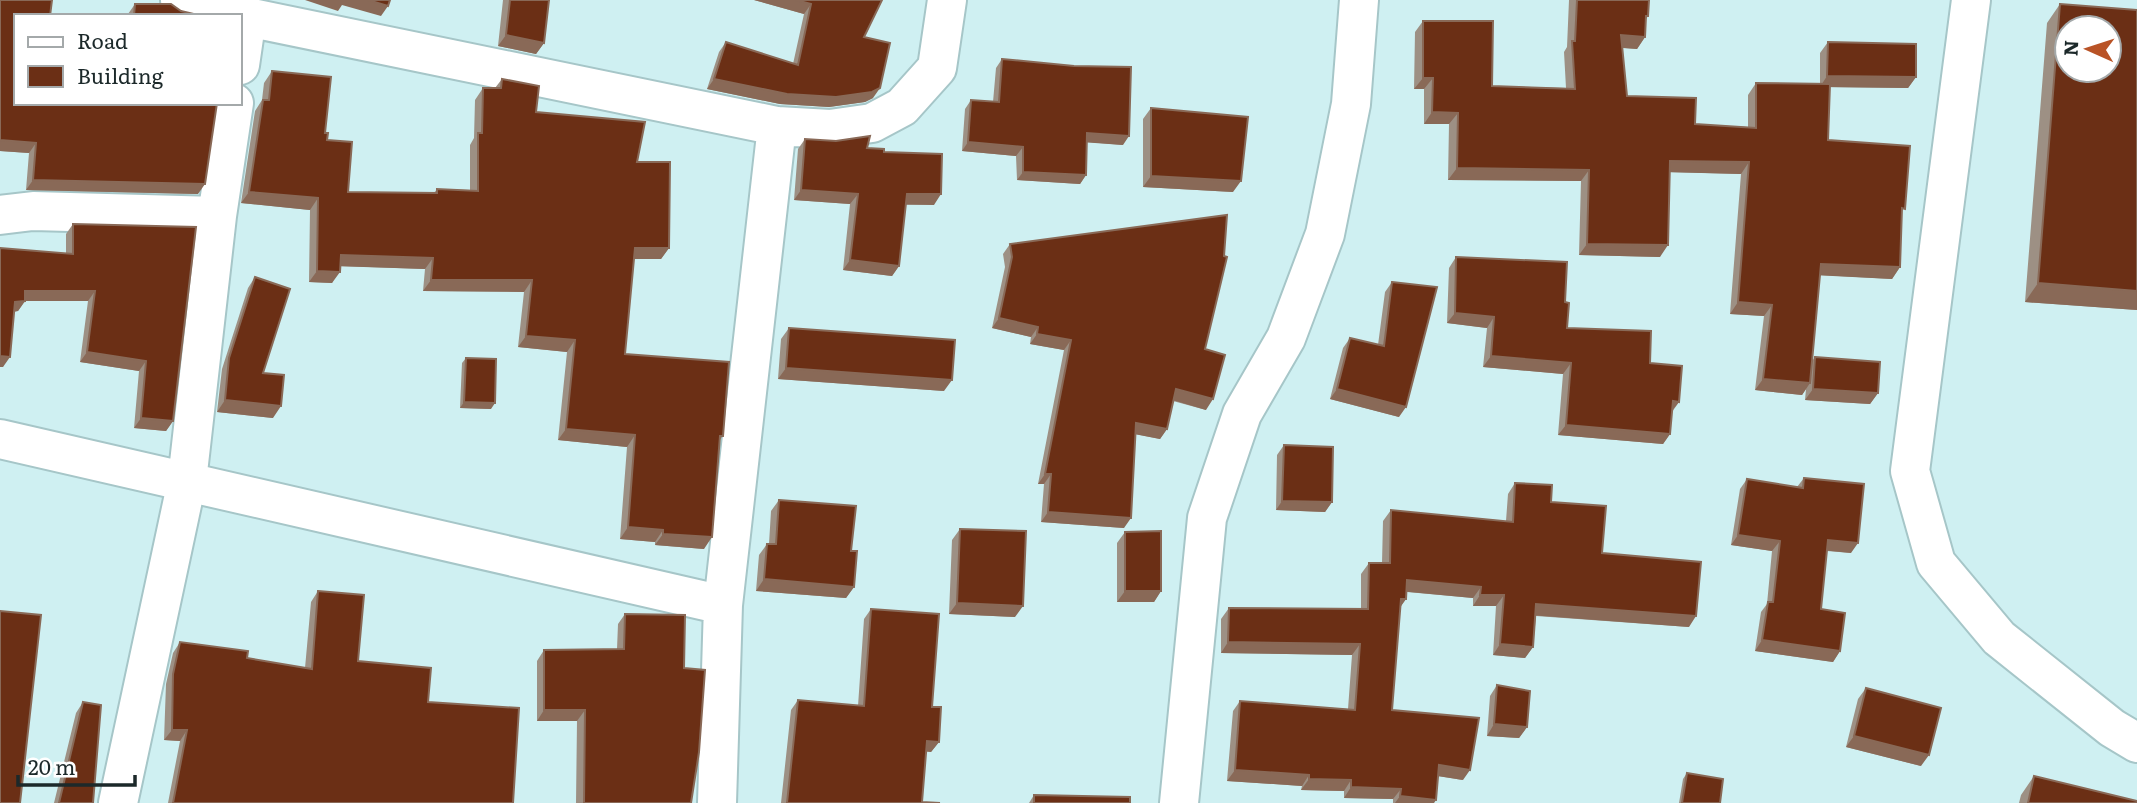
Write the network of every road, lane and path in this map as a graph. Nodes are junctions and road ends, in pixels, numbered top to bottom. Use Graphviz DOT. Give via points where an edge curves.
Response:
graph roads {
  1 [pos="180,0"];
  2 [pos="947,0"];
  3 [pos="1359,0"];
  4 [pos="1971,0"];
  5 [pos="235,14"];
  6 [pos="242,16"];
  7 [pos="247,17"];
  8 [pos="242,51"];
  9 [pos="234,105"];
  10 [pos="777,126"];
  11 [pos="0,215"];
  12 [pos="217,216"];
  13 [pos="0,439"];
  14 [pos="187,481"];
  15 [pos="723,605"];
  16 [pos="2137,743"];
  17 [pos="118,803"];
  18 [pos="717,803"];
  19 [pos="1179,803"];
  1 -- 5 [label="street"];
  2 -- 10 [label="street" via="937,68 902,107 872,123 830,129"];
  3 -- 19 [label="street" via="1351,104 1325,234 1286,338 1242,414 1207,518"];
  4 -- 16 [label="street" via="1910,471 1936,564 1999,638"];
  6 -- 7 [label="street"];
  7 -- 8 [label="street"];
  7 -- 10 [label="street"];
  9 -- 12 [label="street"];
  10 -- 15 [label="street"];
  11 -- 12 [label="street" via="33,211"];
  12 -- 14 [label="street"];
  13 -- 14 [label="street"];
  14 -- 15 [label="street"];
  14 -- 17 [label="street"];
  15 -- 18 [label="street"];
}
